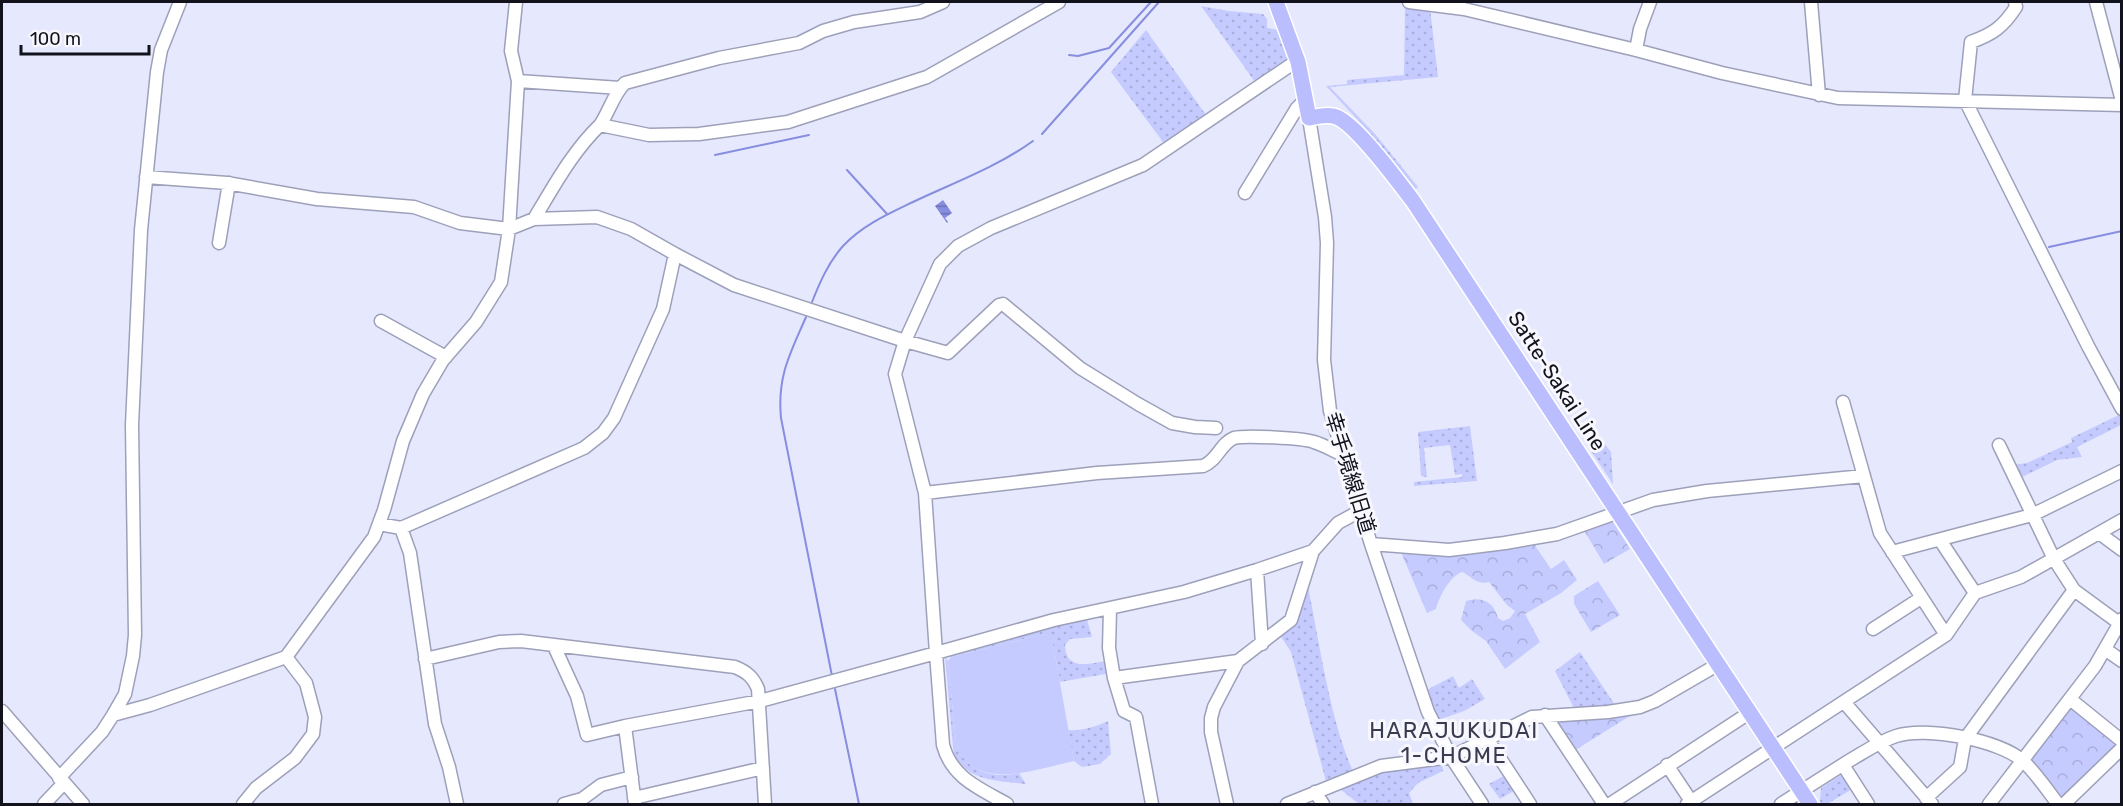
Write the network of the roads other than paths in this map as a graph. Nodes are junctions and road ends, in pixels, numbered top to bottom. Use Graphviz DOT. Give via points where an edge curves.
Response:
graph roads {
  1 [pos="180,2"];
  2 [pos="516,2"];
  3 [pos="943,2"];
  4 [pos="1059,2"];
  5 [pos="1276,2"];
  6 [pos="1409,2"];
  7 [pos="1650,2"];
  8 [pos="1811,2"];
  9 [pos="2015,2"];
  10 [pos="2096,2"];
  11 [pos="1636,50"];
  12 [pos="1298,60"];
  13 [pos="518,81"];
  14 [pos="620,88"];
  15 [pos="1819,95"];
  16 [pos="2121,96"];
  17 [pos="1306,99"];
  18 [pos="1965,100"];
  19 [pos="1309,118"];
  20 [pos="600,125"];
  21 [pos="146,177"];
  22 [pos="229,183"];
  23 [pos="1245,193"];
  24 [pos="534,219"];
  25 [pos="509,229"];
  26 [pos="219,243"];
  27 [pos="675,254"];
  28 [pos="381,321"];
  29 [pos="905,341"];
  30 [pos="446,357"];
  31 [pos="1844,402"];
  32 [pos="2121,409"];
  33 [pos="1216,428"];
  34 [pos="1999,445"];
  35 [pos="1343,455"];
  36 [pos="2121,471"];
  37 [pos="1864,476"];
  38 [pos="925,493"];
  39 [pos="1360,511"];
  40 [pos="1617,512"];
  41 [pos="2032,514"];
  42 [pos="2121,520"];
  43 [pos="380,524"];
  44 [pos="401,528"];
  45 [pos="2099,533"];
  46 [pos="1940,540"];
  47 [pos="1371,544"];
  48 [pos="2121,550"];
  49 [pos="1313,551"];
  50 [pos="1892,552"];
  51 [pos="2054,559"];
  52 [pos="1257,570"];
  53 [pos="2074,590"];
  54 [pos="1975,593"];
  55 [pos="1921,598"];
  56 [pos="1110,609"];
  57 [pos="2120,621"];
  58 [pos="1873,629"];
  59 [pos="1946,635"];
  60 [pos="1262,644"];
  61 [pos="554,646"];
  62 [pos="2105,649"];
  63 [pos="936,653"];
  64 [pos="286,657"];
  65 [pos="425,659"];
  66 [pos="1239,661"];
  67 [pos="2121,661"];
  68 [pos="1717,665"];
  69 [pos="1114,678"];
  70 [pos="2070,699"];
  71 [pos="760,701"];
  72 [pos="1844,702"];
  73 [pos="2,711"];
  74 [pos="1749,713"];
  75 [pos="1545,715"];
  76 [pos="113,716"];
  77 [pos="625,726"];
  78 [pos="1965,739"];
  79 [pos="1488,740"];
  80 [pos="2121,741"];
  81 [pos="1879,743"];
  82 [pos="1772,748"];
  83 [pos="2121,748"];
  84 [pos="1451,757"];
  85 [pos="2022,760"];
  86 [pos="1667,765"];
  87 [pos="1843,765"];
  88 [pos="763,768"];
  89 [pos="632,777"];
  90 [pos="61,781"];
  91 [pos="1801,791"];
  92 [pos="1315,792"];
  93 [pos="1993,800"];
  94 [pos="634,801"];
  95 [pos="1929,801"];
  96 [pos="44,804"];
  97 [pos="83,804"];
  98 [pos="243,804"];
  99 [pos="457,804"];
  100 [pos="564,804"];
  101 [pos="765,804"];
  102 [pos="1007,804"];
  103 [pos="1152,804"];
  104 [pos="1227,804"];
  105 [pos="1287,804"];
  106 [pos="1323,804"];
  107 [pos="1482,804"];
  108 [pos="1530,804"];
  109 [pos="1604,804"];
  110 [pos="1610,804"];
  111 [pos="1691,804"];
  112 [pos="1781,804"];
  113 [pos="1810,804"];
  114 [pos="1868,804"];
  115 [pos="2006,804"];
  116 [pos="2058,804"];
  117 [pos="2064,804"];
  1 -- 21 [label="street" via="161,50"];
  2 -- 13 [label="street" via="511,51"];
  3 -- 14 [label="street" via="920,12 854,22 799,43 625,82"];
  4 -- 20 [label="street" via="927,77 788,122 699,134 649,135"];
  5 -- 12 [label="main road"];
  6 -- 11 [label="street" via="1464,9"];
  7 -- 11 [label="street"];
  8 -- 15 [label="street"];
  9 -- 18 [label="street" via="2009,18 1992,34 1971,42"];
  10 -- 16 [label="street"];
  11 -- 15 [label="street"];
  12 -- 17 [label="main road"];
  12 -- 29 [label="street" via="1143,165 958,246 940,264"];
  13 -- 14 [label="street"];
  13 -- 25 [label="street"];
  14 -- 20 [label="street"];
  15 -- 18 [label="street"];
  16 -- 18 [label="street"];
  17 -- 19 [label="main road"];
  17 -- 23 [label="street"];
  18 -- 32 [label="street"];
  19 -- 35 [label="street, 幸手境線旧道" via="1327,243 1324,360 1330,411"];
  19 -- 40 [label="main road, Satte-Sakai Line" via="1342,119 1395,176"];
  20 -- 24 [label="street" via="583,141"];
  21 -- 22 [label="street"];
  21 -- 76 [label="street" via="132,425 135,635 130,676"];
  22 -- 25 [label="street" via="317,199 414,207 460,223"];
  22 -- 26 [label="street"];
  24 -- 25 [label="street"];
  24 -- 27 [label="street" via="597,217 631,229"];
  25 -- 30 [label="street" via="501,282 476,322"];
  27 -- 29 [label="street" via="734,285"];
  27 -- 44 [label="street" via="663,309 614,418 603,433 584,448"];
  28 -- 30 [label="street"];
  29 -- 33 [label="street" via="948,353 1003,304 1080,368 1138,404 1172,423"];
  29 -- 38 [label="street" via="895,374"];
  30 -- 43 [label="street" via="423,394 404,441"];
  31 -- 37 [label="street"];
  34 -- 41 [label="street"];
  35 -- 38 [label="street" via="1304,439 1239,437 1203,466 1097,473"];
  35 -- 39 [label="street, 幸手境線旧道"];
  36 -- 41 [label="street"];
  37 -- 40 [label="street" via="1679,495"];
  37 -- 50 [label="street" via="1880,532"];
  38 -- 63 [label="street"];
  39 -- 47 [label="street, 幸手境線旧道"];
  39 -- 49 [label="street" via="1338,524"];
  40 -- 47 [label="street" via="1557,534 1504,543 1449,550"];
  40 -- 68 [label="main road, Satte-Sakai Line"];
  41 -- 46 [label="street"];
  41 -- 51 [label="street"];
  42 -- 45 [label="street"];
  43 -- 44 [label="street"];
  43 -- 64 [label="street"];
  44 -- 65 [label="street" via="410,553"];
  45 -- 48 [label="street"];
  45 -- 51 [label="street"];
  46 -- 50 [label="street"];
  46 -- 54 [label="street"];
  47 -- 84 [label="street, 幸手境線旧道" via="1428,712"];
  49 -- 52 [label="street"];
  49 -- 60 [label="street" via="1291,620"];
  50 -- 55 [label="street"];
  51 -- 53 [label="street"];
  51 -- 54 [label="street" via="2021,577"];
  52 -- 56 [label="street"];
  52 -- 60 [label="street"];
  53 -- 57 [label="street"];
  53 -- 78 [label="street"];
  54 -- 59 [label="street"];
  55 -- 58 [label="street"];
  55 -- 59 [label="street"];
  56 -- 63 [label="street" via="1054,620"];
  56 -- 69 [label="street" via="1109,648"];
  57 -- 62 [label="street"];
  59 -- 72 [label="street"];
  60 -- 66 [label="street"];
  61 -- 65 [label="street" via="499,642"];
  61 -- 71 [label="street" via="735,667 754,679"];
  61 -- 77 [label="street" via="577,696 587,735"];
  62 -- 67 [label="street"];
  62 -- 70 [label="street"];
  63 -- 71 [label="street"];
  63 -- 102 [label="street" via="947,759 965,779"];
  64 -- 76 [label="street"];
  64 -- 98 [label="street" via="306,683 315,717 313,734 295,758 256,788"];
  65 -- 99 [label="street" via="435,724"];
  66 -- 69 [label="street"];
  66 -- 104 [label="street" via="1211,718"];
  68 -- 74 [label="main road, Satte-Sakai Line"];
  68 -- 75 [label="street" via="1640,707"];
  69 -- 103 [label="street" via="1124,711 1136,717"];
  70 -- 80 [label="street"];
  70 -- 85 [label="street"];
  71 -- 77 [label="street"];
  71 -- 88 [label="street"];
  72 -- 81 [label="street"];
  72 -- 82 [label="street"];
  73 -- 90 [label="street"];
  74 -- 82 [label="main road, Satte-Sakai Line"];
  74 -- 86 [label="street"];
  75 -- 79 [label="street" via="1520,722"];
  75 -- 109 [label="street"];
  76 -- 90 [label="street"];
  77 -- 89 [label="street"];
  78 -- 81 [label="street" via="1915,733"];
  78 -- 85 [label="street" via="2001,749"];
  78 -- 95 [label="street" via="1960,767"];
  79 -- 84 [label="street"];
  79 -- 108 [label="street"];
  81 -- 87 [label="street"];
  81 -- 95 [label="street"];
  82 -- 91 [label="main road, Satte-Sakai Line"];
  82 -- 111 [label="street"];
  83 -- 117 [label="street"];
  84 -- 92 [label="street" via="1381,766"];
  84 -- 107 [label="street, 幸手境線旧道"];
  85 -- 93 [label="street"];
  85 -- 116 [label="street"];
  86 -- 110 [label="street"];
  86 -- 111 [label="street"];
  87 -- 91 [label="street"];
  87 -- 114 [label="street"];
  88 -- 94 [label="street"];
  88 -- 101 [label="street"];
  89 -- 94 [label="street"];
  89 -- 100 [label="street" via="601,785 582,799"];
  90 -- 96 [label="street"];
  90 -- 97 [label="street"];
  91 -- 112 [label="street"];
  91 -- 113 [label="main road, Satte-Sakai Line"];
  92 -- 105 [label="street"];
  92 -- 106 [label="street"];
  93 -- 115 [label="street"];
}
